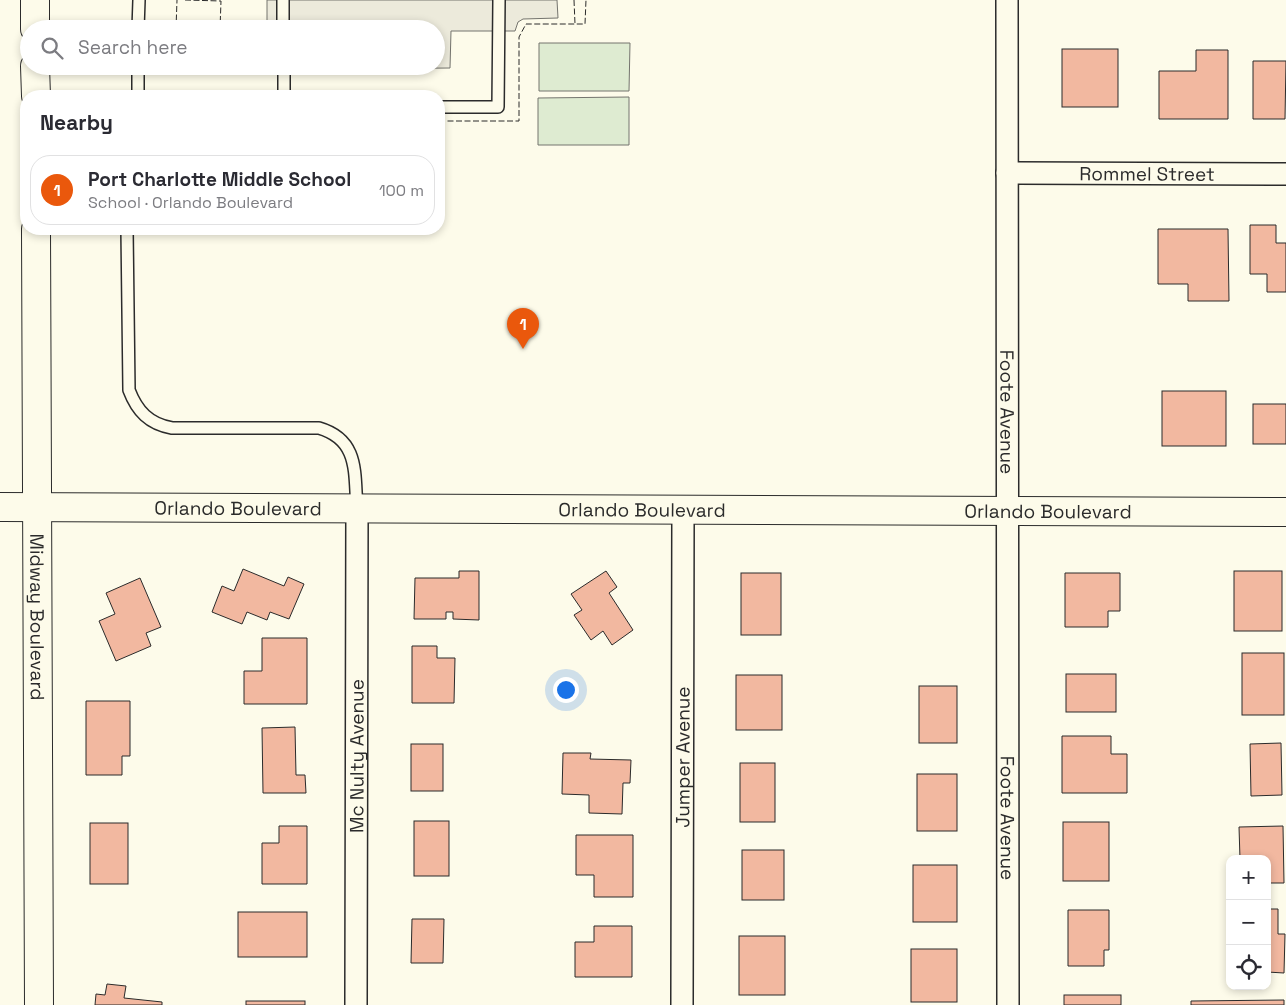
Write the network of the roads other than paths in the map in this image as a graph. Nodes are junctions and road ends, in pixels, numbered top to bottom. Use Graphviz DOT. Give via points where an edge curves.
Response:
graph roads {
  1 [pos="35,0"];
  2 [pos="139,0"];
  3 [pos="283,0"];
  4 [pos="499,0"];
  5 [pos="1006,0"];
  6 [pos="35,20"];
  7 [pos="138,20"];
  8 [pos="283,20"];
  9 [pos="36,75"];
  10 [pos="138,75"];
  11 [pos="284,75"];
  12 [pos="36,90"];
  13 [pos="138,90"];
  14 [pos="284,90"];
  15 [pos="445,107"];
  16 [pos="1007,173"];
  17 [pos="1286,174"];
  18 [pos="36,235"];
  19 [pos="127,235"];
  20 [pos="0,507"];
  21 [pos="37,508"];
  22 [pos="357,508"];
  23 [pos="683,510"];
  24 [pos="1008,511"];
  25 [pos="1286,512"];
  26 [pos="39,1005"];
  27 [pos="356,1005"];
  28 [pos="682,1005"];
  29 [pos="1008,1005"];
  1 -- 6 [label="street"];
  2 -- 7 [label="lane"];
  3 -- 8 [label="lane"];
  4 -- 15 [label="lane" via="498,107"];
  5 -- 16 [label="street, Foote Avenue"];
  9 -- 12 [label="street"];
  10 -- 13 [label="lane"];
  11 -- 14 [label="lane"];
  16 -- 17 [label="street, Rommel Street"];
  16 -- 24 [label="street, Foote Avenue"];
  18 -- 21 [label="street, Midway Boulevard"];
  19 -- 22 [label="lane" via="129,390 142,413 154,423 172,428 325,430 345,444 352,456"];
  20 -- 21 [label="street, Orlando Boulevard"];
  21 -- 22 [label="street, Orlando Boulevard"];
  21 -- 26 [label="street, Midway Boulevard"];
  22 -- 23 [label="street, Orlando Boulevard"];
  22 -- 27 [label="street, Mc Nulty Avenue"];
  23 -- 24 [label="street, Orlando Boulevard"];
  23 -- 28 [label="street, Jumper Avenue"];
  24 -- 25 [label="street, Orlando Boulevard"];
  24 -- 29 [label="street, Foote Avenue"];
}
